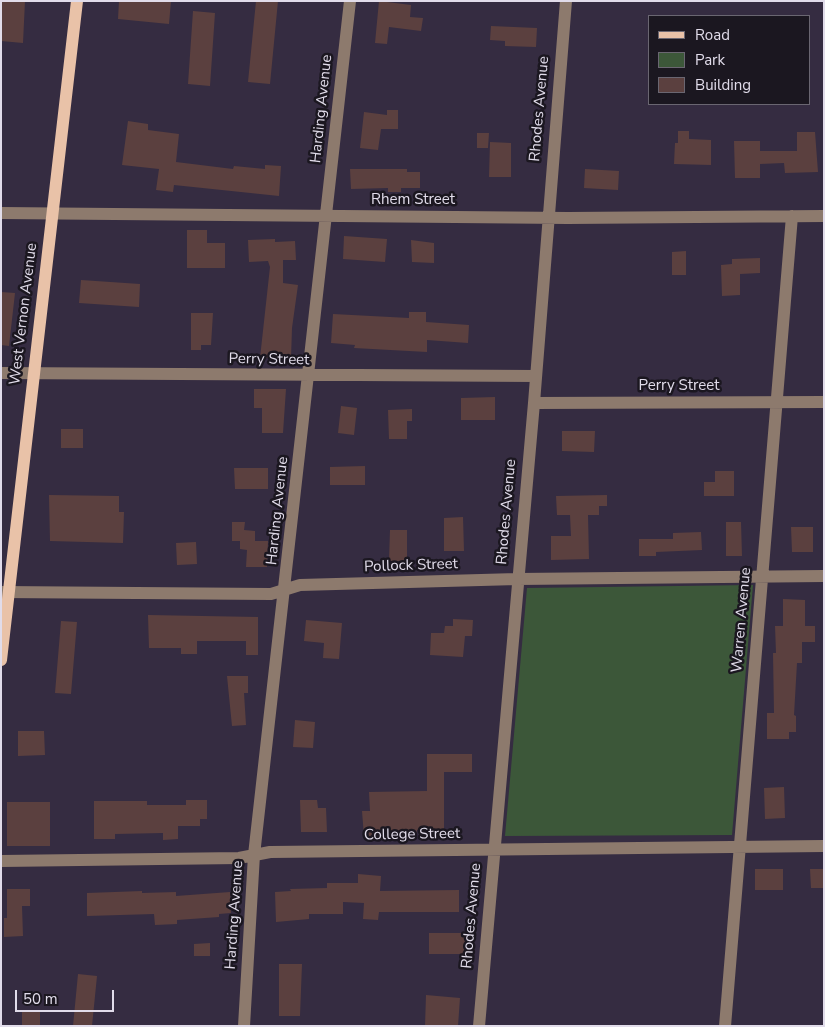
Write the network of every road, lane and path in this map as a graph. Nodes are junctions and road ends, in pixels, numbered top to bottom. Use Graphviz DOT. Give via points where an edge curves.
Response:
graph roads {
  1 [pos="77,1"];
  2 [pos="350,1"];
  3 [pos="566,1"];
  4 [pos="1,213"];
  5 [pos="52,214"];
  6 [pos="327,216"];
  7 [pos="792,216"];
  8 [pos="824,216"];
  9 [pos="547,217"];
  10 [pos="1,373"];
  11 [pos="33,373"];
  12 [pos="310,376"];
  13 [pos="536,376"];
  14 [pos="778,402"];
  15 [pos="824,402"];
  16 [pos="534,403"];
  17 [pos="824,576"];
  18 [pos="762,577"];
  19 [pos="517,579"];
  20 [pos="286,589"];
  21 [pos="5,592"];
  22 [pos="1,660"];
  23 [pos="824,846"];
  24 [pos="739,847"];
  25 [pos="494,850"];
  26 [pos="254,855"];
  27 [pos="1,861"];
  28 [pos="244,1026"];
  29 [pos="479,1026"];
  30 [pos="725,1026"];
  1 -- 5 [label="main road, West Vernon Avenue"];
  2 -- 6 [label="street, Harding Avenue"];
  3 -- 9 [label="street, Rhodes Avenue"];
  4 -- 5 [label="street, Rhem Street"];
  5 -- 6 [label="street, Rhem Street"];
  5 -- 11 [label="main road, West Vernon Avenue"];
  6 -- 9 [label="street, Rhem Street"];
  6 -- 12 [label="street, Harding Avenue"];
  7 -- 8 [label="street, Rhem Street"];
  7 -- 9 [label="street, Rhem Street"];
  7 -- 14 [label="street, Warren Avenue"];
  9 -- 13 [label="street, Rhodes Avenue"];
  10 -- 11 [label="street, Perry Street"];
  11 -- 12 [label="street, Perry Street"];
  11 -- 21 [label="main road, West Vernon Avenue"];
  12 -- 13 [label="street, Perry Street"];
  12 -- 20 [label="street, Harding Avenue"];
  13 -- 16 [label="street, Rhodes Avenue"];
  14 -- 15 [label="street, Perry Street"];
  14 -- 16 [label="street, Perry Street"];
  14 -- 18 [label="street, Warren Avenue"];
  16 -- 19 [label="street, Rhodes Avenue"];
  17 -- 18 [label="street, Pollock Street"];
  18 -- 19 [label="street, Pollock Street"];
  18 -- 24 [label="street, Warren Avenue"];
  19 -- 20 [label="street, Pollock Street" via="300,585"];
  19 -- 25 [label="street, Rhodes Avenue"];
  20 -- 21 [label="street, Pollock Street" via="271,594"];
  20 -- 26 [label="street, Harding Avenue"];
  21 -- 22 [label="main road, West Vernon Avenue"];
  23 -- 24 [label="street, College Street"];
  24 -- 25 [label="street, College Street"];
  24 -- 30 [label="street, Warren Avenue"];
  25 -- 26 [label="street, College Street" via="270,852"];
  25 -- 29 [label="street, Rhodes Avenue"];
  26 -- 27 [label="street, College Street" via="239,858"];
  26 -- 28 [label="street, Harding Avenue"];
}
